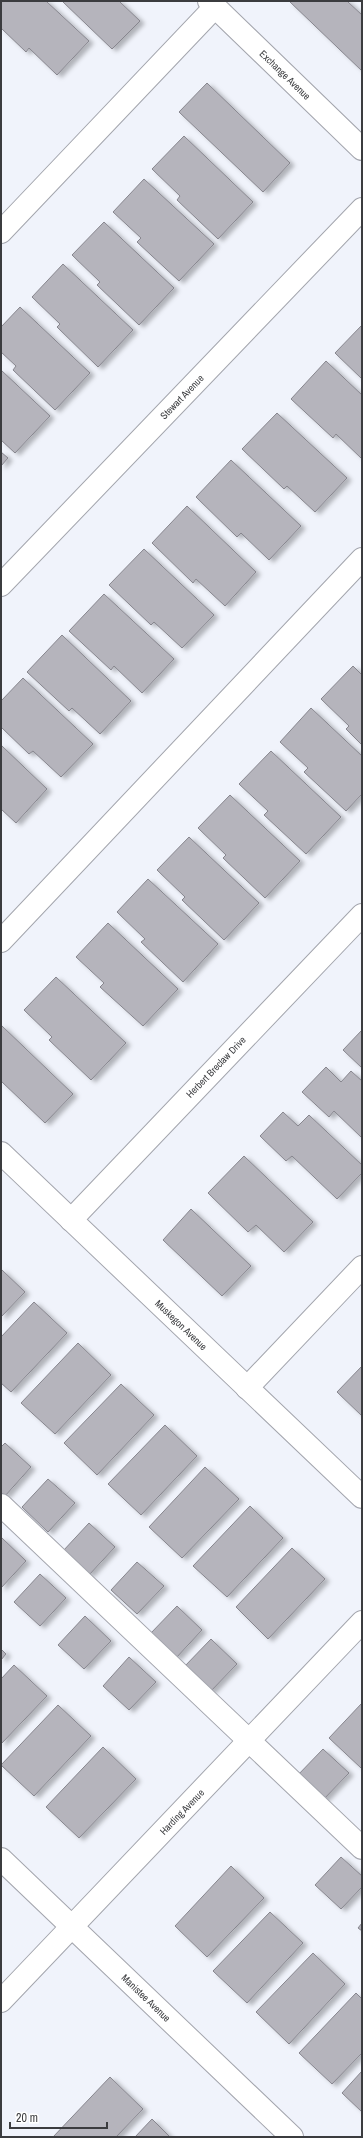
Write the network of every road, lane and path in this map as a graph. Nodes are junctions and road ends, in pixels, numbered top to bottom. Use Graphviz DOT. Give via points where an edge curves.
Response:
graph roads {
  1 [pos="212,4"];
  2 [pos="362,148"];
  3 [pos="362,209"];
  4 [pos="1,232"];
  5 [pos="362,559"];
  6 [pos="1,585"];
  7 [pos="362,915"];
  8 [pos="1,941"];
  9 [pos="1,1153"];
  10 [pos="71,1220"];
  11 [pos="362,1267"];
  12 [pos="247,1388"];
  13 [pos="362,1498"];
  14 [pos="1,1504"];
  15 [pos="362,1622"];
  16 [pos="249,1741"];
  17 [pos="362,1848"];
  18 [pos="1,1859"];
  19 [pos="72,1927"];
  20 [pos="1,2001"];
  21 [pos="292,2137"];
  1 -- 2 [label="street, Exchange Avenue"];
  1 -- 4 [label="street"];
  3 -- 6 [label="street, Stewart Avenue"];
  5 -- 8 [label="street"];
  7 -- 10 [label="street, Herbert Breclaw Drive"];
  9 -- 10 [label="street, Muskegon Avenue"];
  10 -- 12 [label="street, Muskegon Avenue"];
  11 -- 12 [label="street"];
  12 -- 13 [label="street, Muskegon Avenue"];
  14 -- 16 [label="street"];
  15 -- 16 [label="street, Harding Avenue"];
  16 -- 17 [label="street"];
  16 -- 19 [label="street, Harding Avenue"];
  18 -- 19 [label="street, Manistee Avenue"];
  19 -- 20 [label="street, Harding Avenue"];
  19 -- 21 [label="street, Manistee Avenue"];
}
